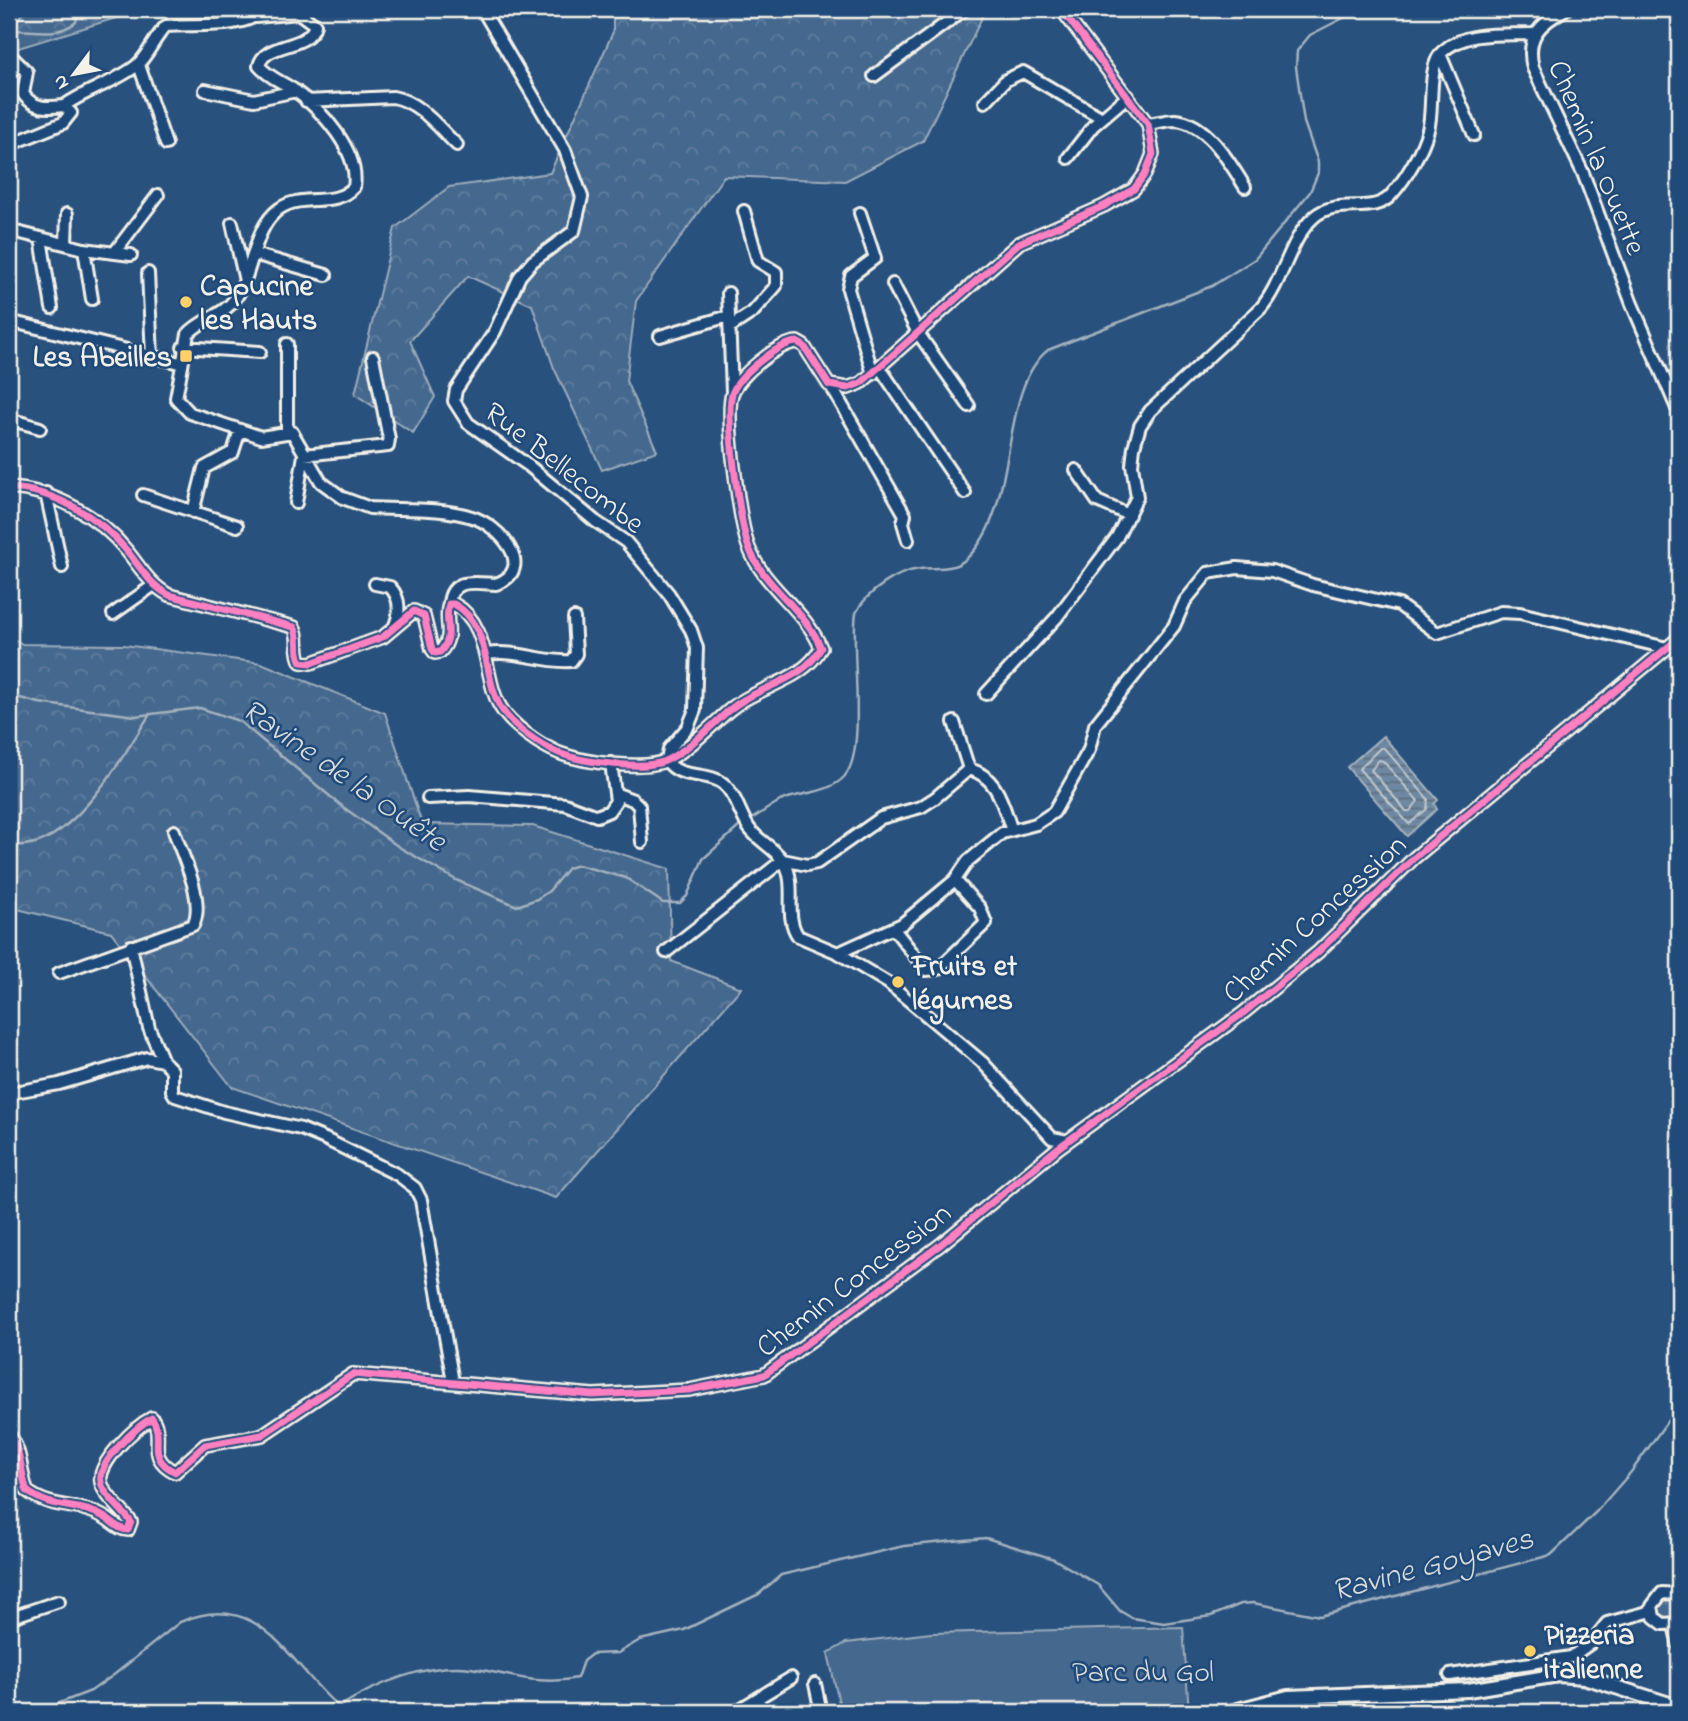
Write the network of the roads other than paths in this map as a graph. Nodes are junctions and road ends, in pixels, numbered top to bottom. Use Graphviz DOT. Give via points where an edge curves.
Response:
graph roads {
  1 [pos="265,9"];
  2 [pos="482,9"];
  3 [pos="965,9"];
  4 [pos="1566,9"];
  5 [pos="1067,11"];
  6 [pos="256,18"];
  7 [pos="1533,34"];
  8 [pos="9,54"];
  9 [pos="1440,54"];
  10 [pos="139,65"];
  11 [pos="874,76"];
  12 [pos="205,90"];
  13 [pos="296,91"];
  14 [pos="1128,96"];
  15 [pos="306,101"];
  16 [pos="985,102"];
  17 [pos="64,106"];
  18 [pos="1102,118"];
  19 [pos="1148,124"];
  20 [pos="1474,135"];
  21 [pos="166,144"];
  22 [pos="9,145"];
  23 [pos="457,145"];
  24 [pos="1068,158"];
  25 [pos="1245,187"];
  26 [pos="158,195"];
  27 [pos="744,211"];
  28 [pos="860,213"];
  29 [pos="67,214"];
  30 [pos="232,223"];
  31 [pos="9,230"];
  32 [pos="41,238"];
  33 [pos="66,244"];
  34 [pos="84,249"];
  35 [pos="114,253"];
  36 [pos="254,254"];
  37 [pos="131,255"];
  38 [pos="148,273"];
  39 [pos="326,275"];
  40 [pos="244,281"];
  41 [pos="893,284"];
  42 [pos="728,293"];
  43 [pos="92,299"];
  44 [pos="52,308"];
  45 [pos="9,321"];
  46 [pos="730,322"];
  47 [pos="918,333"];
  48 [pos="660,335"];
  49 [pos="287,344"];
  50 [pos="183,347"];
  51 [pos="260,352"];
  52 [pos="152,356"];
  53 [pos="373,357"];
  54 [pos="180,363"];
  55 [pos="876,371"];
  56 [pos="831,386"];
  57 [pos="732,393"];
  58 [pos="969,406"];
  59 [pos="1679,413"];
  60 [pos="9,419"];
  61 [pos="40,428"];
  62 [pos="240,430"];
  63 [pos="287,432"];
  64 [pos="304,456"];
  65 [pos="1076,470"];
  66 [pos="9,488"];
  67 [pos="46,493"];
  68 [pos="965,493"];
  69 [pos="143,495"];
  70 [pos="296,503"];
  71 [pos="193,512"];
  72 [pos="1129,515"];
  73 [pos="237,526"];
  74 [pos="908,540"];
  75 [pos="62,567"];
  76 [pos="375,584"];
  77 [pos="154,585"];
  78 [pos="449,604"];
  79 [pos="113,614"];
  80 [pos="575,618"];
  81 [pos="391,632"];
  82 [pos="1679,638"];
  83 [pos="1667,649"];
  84 [pos="487,654"];
  85 [pos="986,694"];
  86 [pos="954,722"];
  87 [pos="667,761"];
  88 [pos="611,763"];
  89 [pos="970,769"];
  90 [pos="617,794"];
  91 [pos="428,798"];
  92 [pos="1011,828"];
  93 [pos="174,831"];
  94 [pos="642,842"];
  95 [pos="783,860"];
  96 [pos="955,880"];
  97 [pos="894,929"];
  98 [pos="131,946"];
  99 [pos="666,953"];
  100 [pos="838,953"];
  101 [pos="59,973"];
  102 [pos="163,1061"];
  103 [pos="9,1093"];
  104 [pos="1068,1141"];
  105 [pos="453,1382"];
  106 [pos="9,1435"];
  107 [pos="1679,1593"];
  108 [pos="59,1601"];
  109 [pos="1652,1611"];
  110 [pos="9,1618"];
  111 [pos="1677,1624"];
  112 [pos="1679,1646"];
  113 [pos="1450,1675"];
  114 [pos="791,1678"];
  115 [pos="815,1684"];
  116 [pos="758,1698"];
  117 [pos="1679,1707"];
  118 [pos="735,1712"];
  119 [pos="763,1712"];
  120 [pos="821,1712"];
  121 [pos="1230,1712"];
  1 -- 6 [label="street"];
  2 -- 87 [label="street, Rue Bellecombe" via="565,150 582,197 574,231 520,276 495,331 456,390 454,401 468,423 626,542 669,594 691,630 697,648 695,710 669,750"];
  3 -- 11 [label="street"];
  4 -- 7 [label="street, Chemin la Ouette"];
  5 -- 14 [label="street"];
  6 -- 10 [label="street" via="166,26"];
  6 -- 13 [label="street" via="299,13 315,25 305,39 260,60 263,71"];
  7 -- 9 [label="street" via="1482,35"];
  7 -- 59 [label="street, Chemin la Ouette" via="1532,68 1583,173"];
  8 -- 17 [label="street" via="27,72 23,94 30,104"];
  9 -- 20 [label="street"];
  9 -- 72 [label="street" via="1434,66 1427,132 1390,197 1377,205 1346,204 1315,215 1305,226 1272,295 1150,411 1134,447 1137,497"];
  10 -- 17 [label="street"];
  10 -- 21 [label="street"];
  12 -- 13 [label="street" via="254,100"];
  13 -- 15 [label="street"];
  14 -- 18 [label="street"];
  14 -- 19 [label="street"];
  15 -- 23 [label="street" via="405,99"];
  15 -- 36 [label="street" via="346,147 354,162 354,187 341,197 301,199 277,210"];
  16 -- 18 [label="street" via="1006,80 1023,72"];
  17 -- 22 [label="street" via="71,113 63,123"];
  18 -- 24 [label="street"];
  19 -- 25 [label="street" via="1176,120 1190,124 1224,155"];
  19 -- 47 [label="street" via="1153,154 1134,189 1019,243"];
  26 -- 35 [label="street"];
  27 -- 46 [label="street" via="758,261 776,272 776,286 753,312"];
  28 -- 55 [label="street" via="875,258 851,276 848,289"];
  29 -- 33 [label="street"];
  30 -- 40 [label="street"];
  31 -- 32 [label="street"];
  32 -- 33 [label="street"];
  32 -- 44 [label="street"];
  33 -- 34 [label="street"];
  34 -- 35 [label="street"];
  34 -- 43 [label="street"];
  35 -- 37 [label="street"];
  36 -- 39 [label="street"];
  36 -- 40 [label="street"];
  38 -- 52 [label="street"];
  40 -- 50 [label="street" via="228,306 192,328"];
  41 -- 47 [label="street"];
  42 -- 46 [label="street"];
  45 -- 52 [label="street"];
  46 -- 48 [label="street"];
  46 -- 57 [label="street"];
  47 -- 55 [label="street"];
  47 -- 58 [label="street"];
  49 -- 63 [label="street"];
  50 -- 51 [label="street"];
  50 -- 54 [label="street"];
  52 -- 54 [label="street"];
  53 -- 64 [label="street" via="388,446"];
  54 -- 62 [label="street" via="179,404 190,413"];
  55 -- 56 [label="street" via="848,388"];
  55 -- 68 [label="street"];
  56 -- 57 [label="street" via="804,346 793,342 762,360"];
  56 -- 74 [label="street" via="905,515"];
  57 -- 87 [label="street" via="729,411 749,549 813,628 821,648 812,665 744,697"];
  60 -- 61 [label="street"];
  62 -- 63 [label="street" via="269,438"];
  62 -- 71 [label="street" via="233,452 204,468"];
  63 -- 64 [label="street" via="295,435"];
  64 -- 70 [label="street"];
  64 -- 78 [label="street" via="321,482 356,504 463,514 500,534 516,562 509,577 496,584 455,586"];
  65 -- 72 [label="street" via="1097,501"];
  66 -- 67 [label="street"];
  67 -- 75 [label="street"];
  67 -- 77 [label="street" via="109,534"];
  69 -- 71 [label="street"];
  71 -- 73 [label="street"];
  72 -- 85 [label="street" via="1057,617"];
  76 -- 81 [label="street" via="390,587 396,594 397,619"];
  77 -- 79 [label="street"];
  77 -- 81 [label="street" via="169,595 288,623 298,635 298,659 306,664"];
  78 -- 81 [label="street" via="450,631 440,652 432,649 427,623 418,611 405,616"];
  78 -- 84 [label="street" via="460,607"];
  80 -- 84 [label="street" via="576,654 571,661 552,662 515,651"];
  82 -- 83 [label="street, Chemin Concession"];
  83 -- 92 [label="street" via="1520,612 1492,615 1437,633 1399,605 1272,571 1215,570 1197,583 1174,626 1101,715 1089,750 1057,808 1036,824"];
  83 -- 104 [label="street, Chemin Concession" via="1414,858 1318,952 1242,1014"];
  84 -- 88 [label="street" via="499,705 506,715 562,754"];
  86 -- 89 [label="street"];
  87 -- 88 [label="street"];
  87 -- 95 [label="street" via="682,773 727,787 750,829"];
  88 -- 90 [label="street"];
  89 -- 92 [label="street" via="990,781"];
  89 -- 95 [label="street" via="921,807 881,818 817,863"];
  90 -- 91 [label="street" via="609,811 597,816 565,804 469,796"];
  90 -- 94 [label="street" via="639,806"];
  92 -- 96 [label="street" via="968,861"];
  93 -- 98 [label="street" via="198,916 194,925"];
  95 -- 99 [label="street"];
  95 -- 100 [label="street" via="793,929 807,941"];
  96 -- 97 [label="street"];
  96 -- 97 [label="street" via="980,908 986,923 938,969 926,970"];
  97 -- 100 [label="street"];
  98 -- 101 [label="street"];
  98 -- 102 [label="street" via="149,1028"];
  100 -- 104 [label="street" via="888,983 982,1062 1052,1138"];
  102 -- 103 [label="street" via="147,1058 59,1084"];
  102 -- 105 [label="street" via="172,1070 175,1096 301,1129 398,1175 415,1188 421,1200"];
  104 -- 105 [label="street, Chemin Concession" via="940,1245 764,1375 689,1390 593,1395"];
  105 -- 106 [label="street, Chemin Concession" via="354,1374 262,1435 205,1445 175,1472 157,1455 152,1418 102,1467 101,1482 131,1522 128,1531 104,1516 54,1506 27,1492 19,1450"];
  107 -- 109 [label="street" via="1662,1592"];
  108 -- 110 [label="street"];
  109 -- 111 [label="street" via="1662,1624"];
  109 -- 113 [label="street" via="1607,1622 1591,1643 1571,1657"];
  111 -- 112 [label="street"];
  114 -- 116 [label="street"];
  115 -- 120 [label="street"];
  116 -- 118 [label="street"];
  116 -- 119 [label="street"];
  117 -- 121 [label="main road" via="1584,1677 1558,1675 1468,1690 1288,1697"];
}
